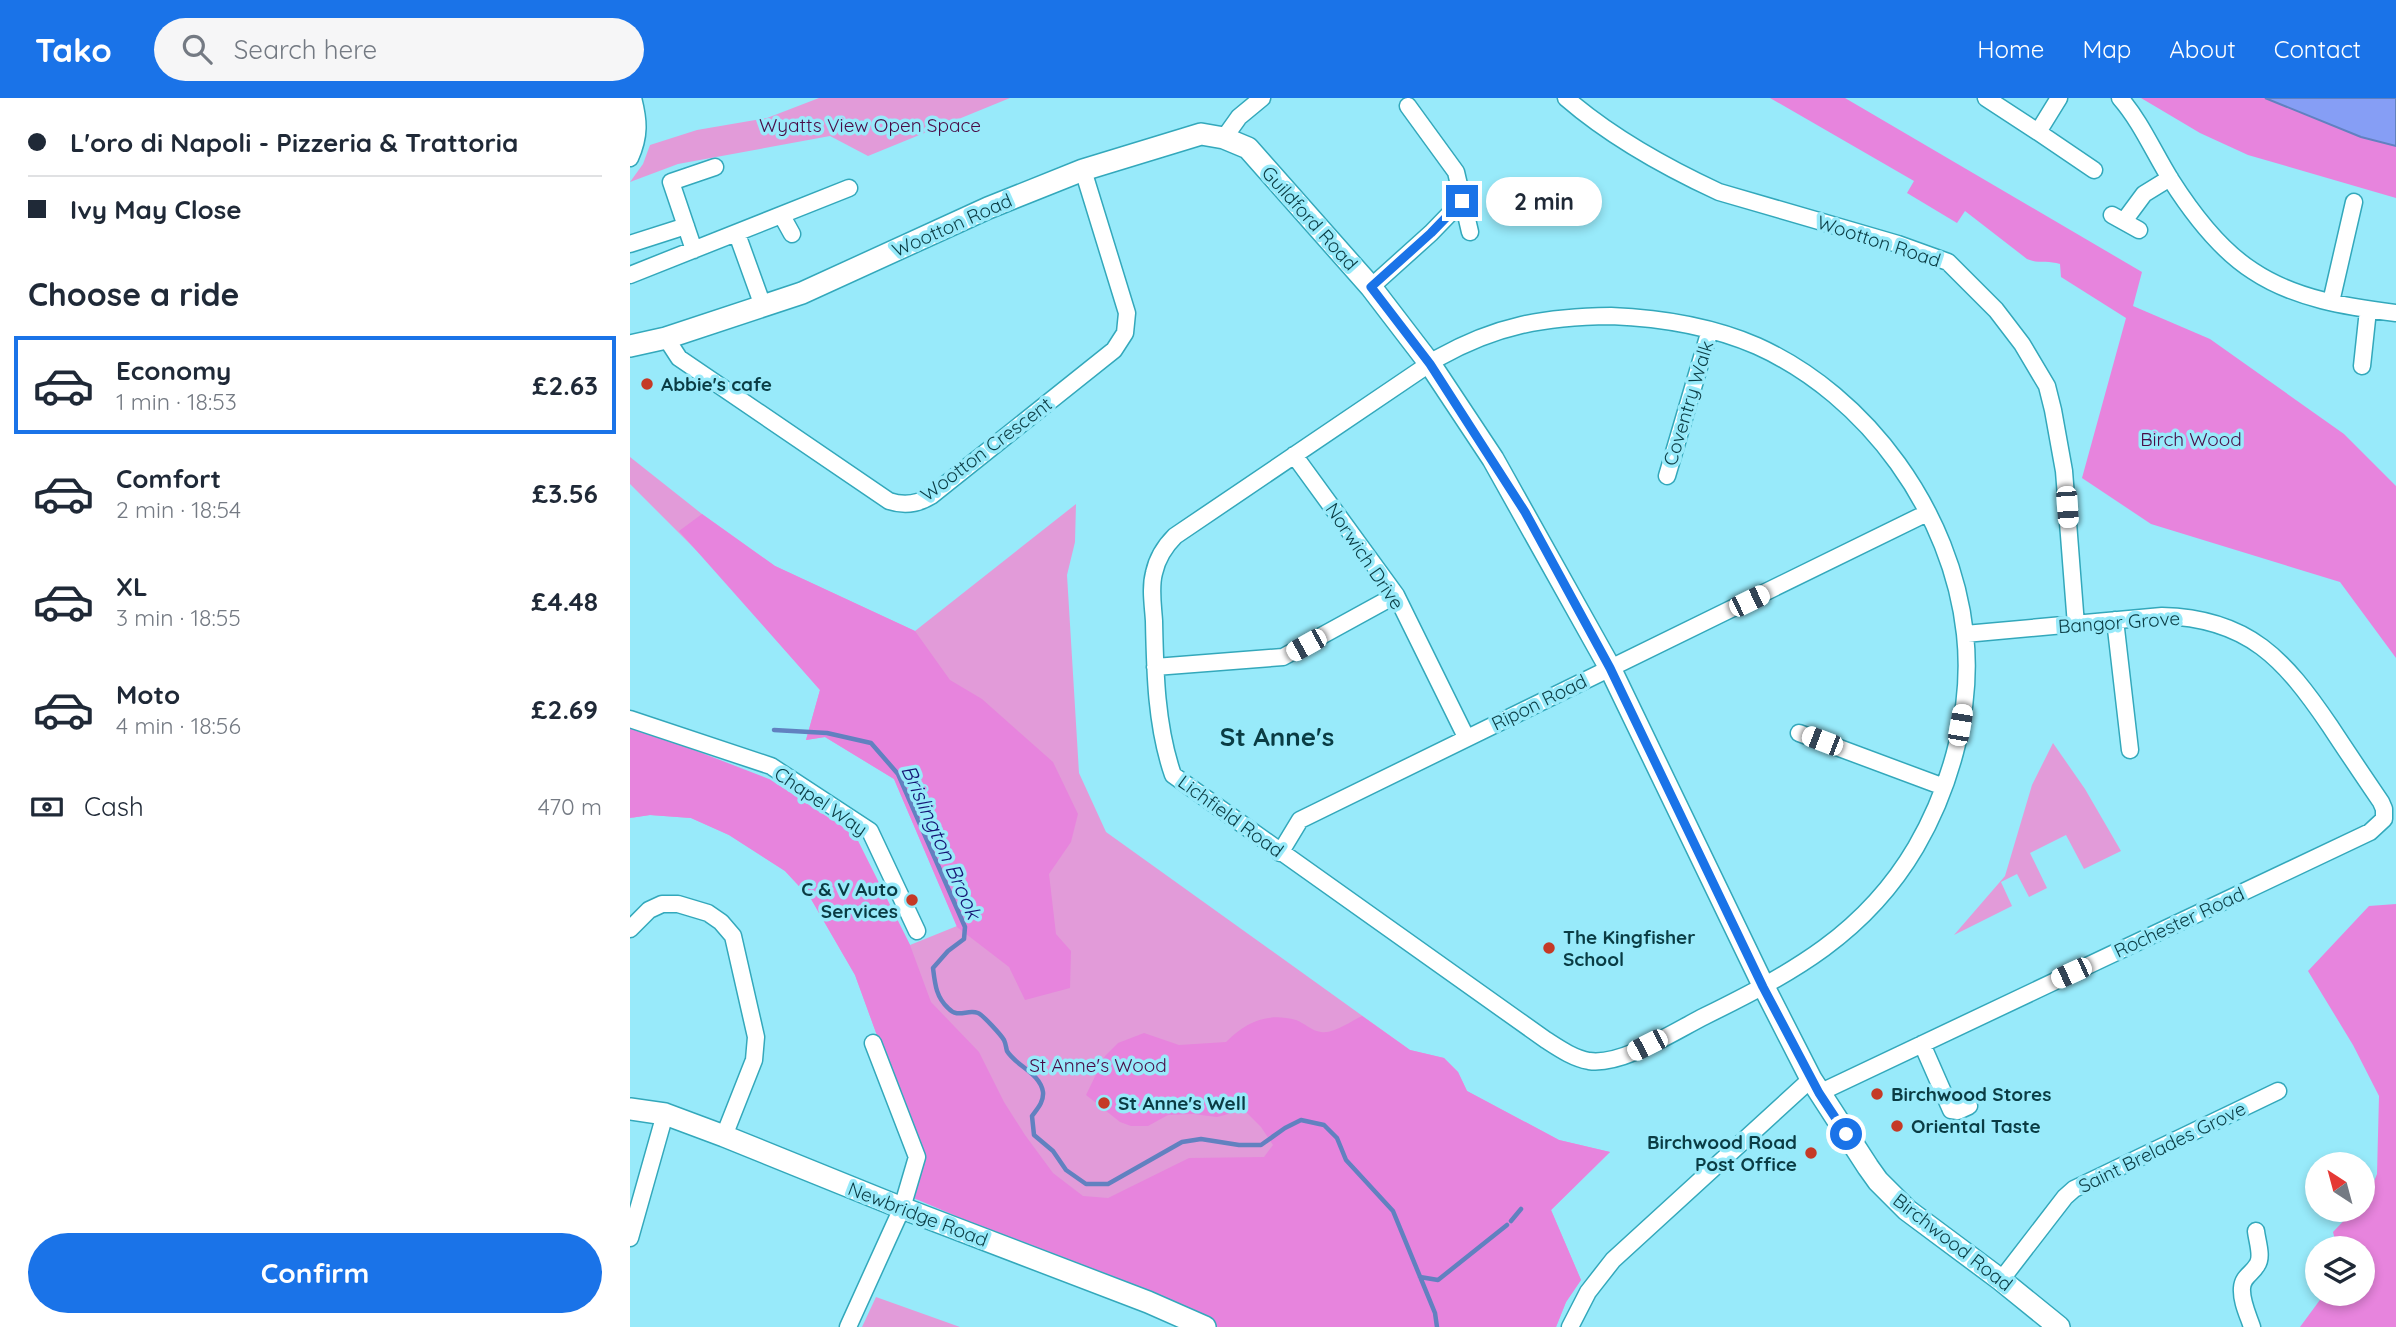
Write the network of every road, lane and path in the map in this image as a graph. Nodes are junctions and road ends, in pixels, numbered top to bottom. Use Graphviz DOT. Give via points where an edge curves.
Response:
graph roads {
  1 [pos="633,98"];
  2 [pos="1262,98"];
  3 [pos="1566,98"];
  4 [pos="1986,98"];
  5 [pos="2059,98"];
  6 [pos="2120,98"];
  7 [pos="1408,106"];
  8 [pos="2038,132"];
  9 [pos="1224,138"];
  10 [pos="630,158"];
  11 [pos="715,167"];
  12 [pos="1083,170"];
  13 [pos="2094,170"];
  14 [pos="2170,178"];
  15 [pos="849,188"];
  16 [pos="1462,201"];
  17 [pos="2354,202"];
  18 [pos="782,216"];
  19 [pos="2125,222"];
  20 [pos="686,226"];
  21 [pos="1470,232"];
  22 [pos="737,233"];
  23 [pos="792,234"];
  24 [pos="630,244"];
  25 [pos="694,250"];
  26 [pos="630,275"];
  27 [pos="1371,287"];
  28 [pos="2331,302"];
  29 [pos="763,306"];
  30 [pos="2368,310"];
  31 [pos="2396,313"];
  32 [pos="1710,330"];
  33 [pos="666,338"];
  34 [pos="630,346"];
  35 [pos="1430,364"];
  36 [pos="2362,366"];
  37 [pos="1294,455"];
  38 [pos="1667,476"];
  39 [pos="1927,513"];
  40 [pos="1396,595"];
  41 [pos="2115,620"];
  42 [pos="2076,625"];
  43 [pos="1965,635"];
  44 [pos="1155,667"];
  45 [pos="1610,668"];
  46 [pos="630,719"];
  47 [pos="1799,733"];
  48 [pos="1466,737"];
  49 [pos="2130,750"];
  50 [pos="1944,787"];
  51 [pos="2384,819"];
  52 [pos="1280,853"];
  53 [pos="630,929"];
  54 [pos="917,931"];
  55 [pos="1763,987"];
  56 [pos="873,1043"];
  57 [pos="1922,1044"];
  58 [pos="1815,1086"];
  59 [pos="2278,1091"];
  60 [pos="1969,1106"];
  61 [pos="630,1109"];
  62 [pos="665,1114"];
  63 [pos="724,1136"];
  64 [pos="902,1208"];
  65 [pos="2256,1231"];
  66 [pos="630,1238"];
  67 [pos="2001,1280"];
  68 [pos="848,1327"];
  69 [pos="1205,1327"];
  70 [pos="1570,1327"];
  71 [pos="2059,1327"];
  72 [pos="2252,1327"];
  1 -- 10 [label="street" via="639,127"];
  2 -- 9 [label="street" via="1239,117"];
  3 -- 42 [label="street, Wootton Road" via="1619,137 1692,180 1948,262 1988,302 2022,344 2047,386 2064,471"];
  4 -- 8 [label="street"];
  5 -- 8 [label="street"];
  6 -- 14 [label="street"];
  7 -- 16 [label="street" via="1456,172"];
  8 -- 13 [label="street"];
  9 -- 12 [label="street, Wootton Road" via="1200,134"];
  9 -- 27 [label="street, Guildford Road" via="1248,148"];
  11 -- 20 [label="street" via="671,182"];
  12 -- 29 [label="street, Wootton Road" via="803,293"];
  12 -- 33 [label="street, Wootton Crescent" via="1127,313 1125,333 1114,350 918,503 889,501 679,358"];
  14 -- 19 [label="street" via="2144,194"];
  14 -- 28 [label="street" via="2192,211 2245,266 2294,291"];
  15 -- 18 [label="street"];
  16 -- 21 [label="street"];
  16 -- 27 [label="street"];
  17 -- 28 [label="street"];
  18 -- 22 [label="street"];
  18 -- 23 [label="street"];
  20 -- 24 [label="street"];
  20 -- 25 [label="street"];
  22 -- 25 [label="street"];
  22 -- 29 [label="street"];
  25 -- 26 [label="street"];
  27 -- 35 [label="street, Guildford Road"];
  28 -- 30 [label="street"];
  29 -- 33 [label="street, Wootton Road"];
  30 -- 31 [label="street"];
  30 -- 36 [label="street"];
  32 -- 35 [label="street, Lichfield Road" via="1635,317 1541,320 1492,332"];
  32 -- 38 [label="street, Coventry Walk"];
  32 -- 39 [label="street, Lichfield Road" via="1773,354 1837,396 1878,438"];
  33 -- 34 [label="street, Wootton Road"];
  35 -- 37 [label="street, Lichfield Road"];
  35 -- 45 [label="street, Guildford Road" via="1525,512"];
  37 -- 40 [label="street, Norwich Drive"];
  37 -- 44 [label="street, Lichfield Road" via="1175,536 1164,549 1153,584"];
  39 -- 43 [label="street, Lichfield Road" via="1950,566"];
  39 -- 45 [label="street, Ripon Road"];
  40 -- 44 [label="street" via="1283,657"];
  40 -- 48 [label="street, Norwich Drive"];
  41 -- 42 [label="street, Bangor Grove"];
  41 -- 49 [label="street"];
  41 -- 51 [label="street, Bangor Grove" via="2195,619 2236,633 2268,651 2314,704 2381,802"];
  42 -- 43 [label="street, Bangor Grove"];
  43 -- 50 [label="street, Lichfield Road" via="1963,710"];
  44 -- 52 [label="street, Lichfield Road" via="1164,748 1173,775"];
  45 -- 48 [label="street, Ripon Road"];
  45 -- 55 [label="street, Guildford Road"];
  46 -- 54 [label="street, Chapel Way" via="771,766 870,831"];
  47 -- 50 [label="street"];
  48 -- 52 [label="street, Ripon Road" via="1300,820"];
  50 -- 55 [label="street, Lichfield Road" via="1916,848 1870,908 1838,939"];
  51 -- 57 [label="street, Rochester Road" via="2370,832"];
  52 -- 55 [label="street, Lichfield Road" via="1546,1040 1580,1059 1619,1058"];
  53 -- 63 [label="street" via="649,911 663,904 678,904 708,913 733,936 756,1037 754,1060"];
  55 -- 58 [label="street, Guildford Road"];
  56 -- 64 [label="street" via="917,1157"];
  57 -- 58 [label="street, Rochester Road"];
  57 -- 60 [label="street" via="1951,1110"];
  58 -- 67 [label="street, Birchwood Road" via="1878,1181 1907,1210"];
  58 -- 70 [label="street, Rochester Road" via="1614,1260 1588,1292"];
  59 -- 67 [label="street, Saint Brelades Grove" via="2074,1189"];
  61 -- 62 [label="street, Newbridge Road"];
  62 -- 63 [label="street, Newbridge Road"];
  62 -- 66 [label="street"];
  63 -- 64 [label="street, Newbridge Road"];
  64 -- 68 [label="street"];
  64 -- 69 [label="street, Newbridge Road"];
  65 -- 72 [label="street" via="2260,1259 2242,1285"];
  67 -- 71 [label="street, Birchwood Road"];
}
